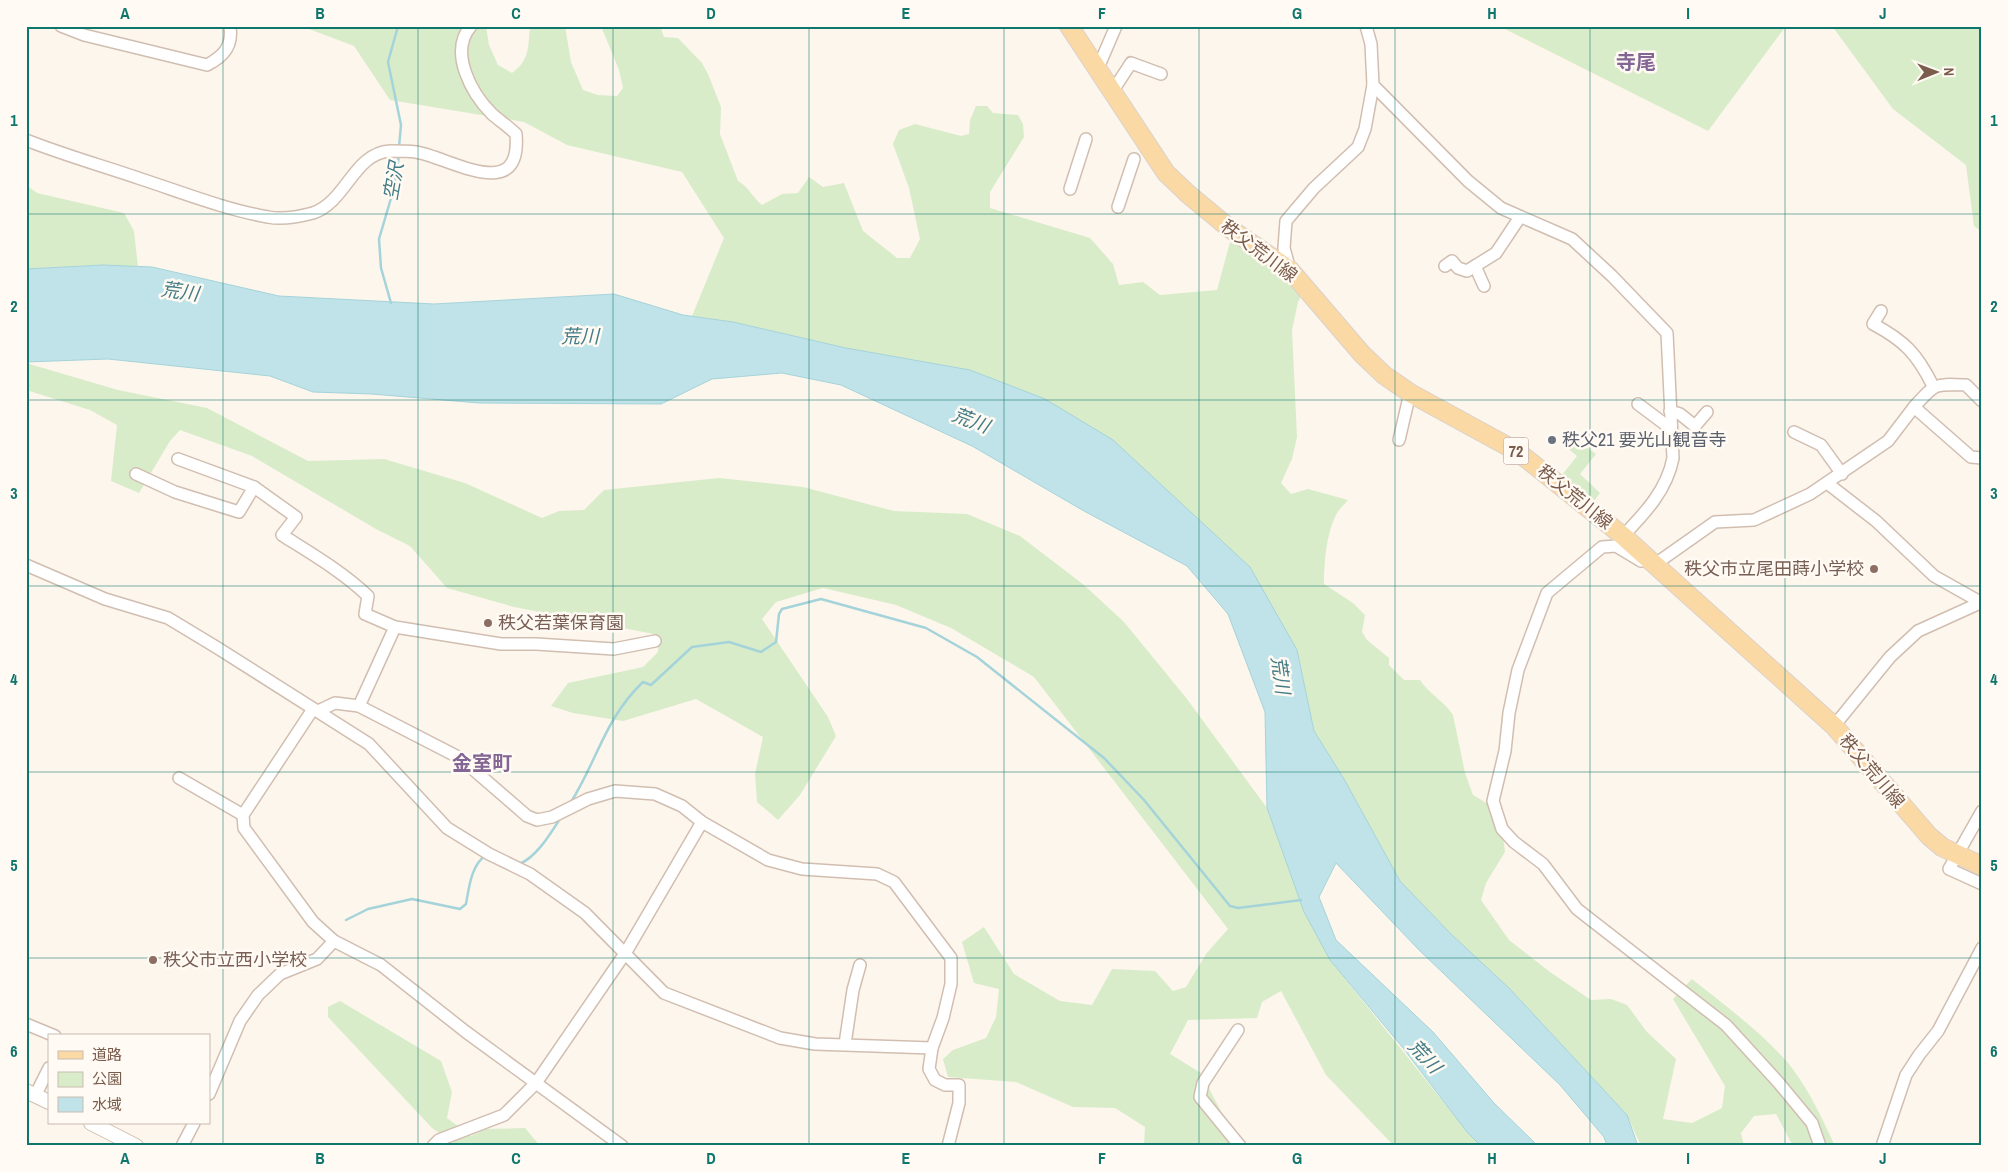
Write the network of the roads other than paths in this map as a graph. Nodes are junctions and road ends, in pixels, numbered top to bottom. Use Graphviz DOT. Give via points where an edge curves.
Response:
graph roads {
  1 [pos="61,26"];
  2 [pos="230,26"];
  3 [pos="470,26"];
  4 [pos="1069,26"];
  5 [pos="1116,26"];
  6 [pos="1366,26"];
  7 [pos="1098,68"];
  8 [pos="1161,74"];
  9 [pos="1373,85"];
  10 [pos="1112,92"];
  11 [pos="1086,139"];
  12 [pos="26,140"];
  13 [pos="1134,159"];
  14 [pos="1070,189"];
  15 [pos="1118,207"];
  16 [pos="1520,217"];
  17 [pos="1445,266"];
  18 [pos="1475,266"];
  19 [pos="1290,270"];
  20 [pos="1484,286"];
  21 [pos="1881,311"];
  22 [pos="1933,386"];
  23 [pos="1410,392"];
  24 [pos="1982,401"];
  25 [pos="1638,404"];
  26 [pos="1914,407"];
  27 [pos="1670,411"];
  28 [pos="1707,412"];
  29 [pos="1670,428"];
  30 [pos="1794,432"];
  31 [pos="1399,440"];
  32 [pos="1982,458"];
  33 [pos="178,459"];
  34 [pos="136,474"];
  35 [pos="1842,474"];
  36 [pos="1827,483"];
  37 [pos="254,487"];
  38 [pos="1623,536"];
  39 [pos="1650,560"];
  40 [pos="26,565"];
  41 [pos="1981,602"];
  42 [pos="395,626"];
  43 [pos="655,641"];
  44 [pos="359,706"];
  45 [pos="316,710"];
  46 [pos="1834,726"];
  47 [pos="179,778"];
  48 [pos="1982,810"];
  49 [pos="244,815"];
  50 [pos="702,822"];
  51 [pos="1956,854"];
  52 [pos="1982,866"];
  53 [pos="1982,884"];
  54 [pos="334,942"];
  55 [pos="1982,948"];
  56 [pos="626,952"];
  57 [pos="860,965"];
  58 [pos="26,1024"];
  59 [pos="1238,1030"];
  60 [pos="50,1034"];
  61 [pos="845,1044"];
  62 [pos="932,1048"];
  63 [pos="48,1069"];
  64 [pos="536,1083"];
  65 [pos="210,1092"];
  66 [pos="31,1094"];
  67 [pos="48,1102"];
  68 [pos="92,1124"];
  69 [pos="193,1124"];
  70 [pos="136,1146"];
  71 [pos="182,1146"];
  72 [pos="433,1146"];
  73 [pos="622,1146"];
  74 [pos="948,1146"];
  75 [pos="1240,1146"];
  76 [pos="1820,1146"];
  77 [pos="1882,1146"];
  1 -- 2 [label="street" via="84,35 207,65 229,48"];
  3 -- 12 [label="street" via="462,42 461,54 466,71 492,113 516,134 518,151 512,164 496,174 416,152 389,151 374,155 364,164 332,203 292,218 268,218"];
  4 -- 7 [label="main road, 秩父荒川線 / 72"];
  5 -- 7 [label="street"];
  6 -- 9 [label="street" via="1371,44"];
  7 -- 10 [label="main road, 秩父荒川線 / 72"];
  8 -- 10 [label="street" via="1131,63"];
  9 -- 16 [label="street" via="1468,181 1501,208"];
  9 -- 19 [label="street" via="1358,147 1314,188 1286,220 1284,248"];
  10 -- 19 [label="main road, 秩父荒川線 / 72" via="1166,173 1229,228"];
  11 -- 14 [label="street"];
  13 -- 15 [label="street"];
  16 -- 18 [label="street" via="1496,253"];
  16 -- 27 [label="street" via="1572,239 1662,326 1669,342"];
  17 -- 18 [label="street" via="1452,261 1467,271"];
  18 -- 20 [label="street"];
  19 -- 23 [label="main road, 秩父荒川線 / 72" via="1362,354 1384,375"];
  21 -- 22 [label="street" via="1873,324 1895,336 1920,361"];
  22 -- 24 [label="street" via="1966,385"];
  22 -- 26 [label="street"];
  23 -- 31 [label="street"];
  23 -- 38 [label="main road, 秩父荒川線 / 72" via="1518,452"];
  25 -- 29 [label="street"];
  26 -- 32 [label="street" via="1971,457"];
  26 -- 35 [label="street" via="1888,441"];
  27 -- 28 [label="street" via="1680,414 1695,426"];
  27 -- 29 [label="street"];
  29 -- 38 [label="street" via="1672,458 1664,488"];
  30 -- 35 [label="street" via="1821,445"];
  33 -- 37 [label="street"];
  34 -- 37 [label="street" via="175,492 239,512"];
  35 -- 36 [label="street"];
  36 -- 39 [label="street" via="1754,520 1714,522"];
  36 -- 41 [label="street" via="1876,520 1934,576"];
  37 -- 42 [label="street" via="296,517 282,536 364,592 368,596 365,614"];
  38 -- 39 [label="main road, 秩父荒川線 / 72"];
  39 -- 46 [label="main road, 秩父荒川線 / 72"];
  39 -- 76 [label="street" via="1640,561 1616,546 1602,546 1547,594 1518,670 1505,751 1493,800 1502,829 1543,864 1577,909 1726,1025 1812,1123"];
  40 -- 45 [label="street" via="104,599 168,618"];
  41 -- 46 [label="street" via="1918,631 1890,657"];
  42 -- 43 [label="street" via="501,644 614,649"];
  42 -- 44 [label="street"];
  44 -- 45 [label="street" via="335,703"];
  44 -- 50 [label="street" via="460,758 528,816 537,820 552,817 588,799 615,791 634,791 655,794 673,802"];
  45 -- 49 [label="street"];
  45 -- 56 [label="street" via="369,744 447,828 535,878 586,913"];
  46 -- 51 [label="main road, 秩父荒川線 / 72" via="1928,836"];
  47 -- 49 [label="street"];
  48 -- 51 [label="street"];
  49 -- 54 [label="street" via="244,828 313,922"];
  50 -- 56 [label="street"];
  50 -- 62 [label="street" via="768,860 802,868 877,874 894,882 951,958 951,984"];
  51 -- 52 [label="main road, 秩父荒川線 / 72"];
  51 -- 53 [label="street" via="1950,868"];
  54 -- 64 [label="street" via="380,965"];
  54 -- 65 [label="street" via="317,959 280,974 258,995 240,1021"];
  55 -- 77 [label="street" via="1938,1031 1906,1076"];
  56 -- 61 [label="street" via="664,993 780,1038 815,1044"];
  56 -- 64 [label="street"];
  57 -- 61 [label="street"];
  58 -- 60 [label="street"];
  59 -- 75 [label="street" via="1203,1083 1200,1097"];
  61 -- 62 [label="street"];
  62 -- 74 [label="street" via="931,1075 946,1085 959,1085 959,1103"];
  63 -- 66 [label="street"];
  64 -- 72 [label="street" via="504,1115 439,1140"];
  64 -- 73 [label="street"];
  66 -- 67 [label="street"];
  68 -- 70 [label="street"];
  69 -- 71 [label="street"];
}
